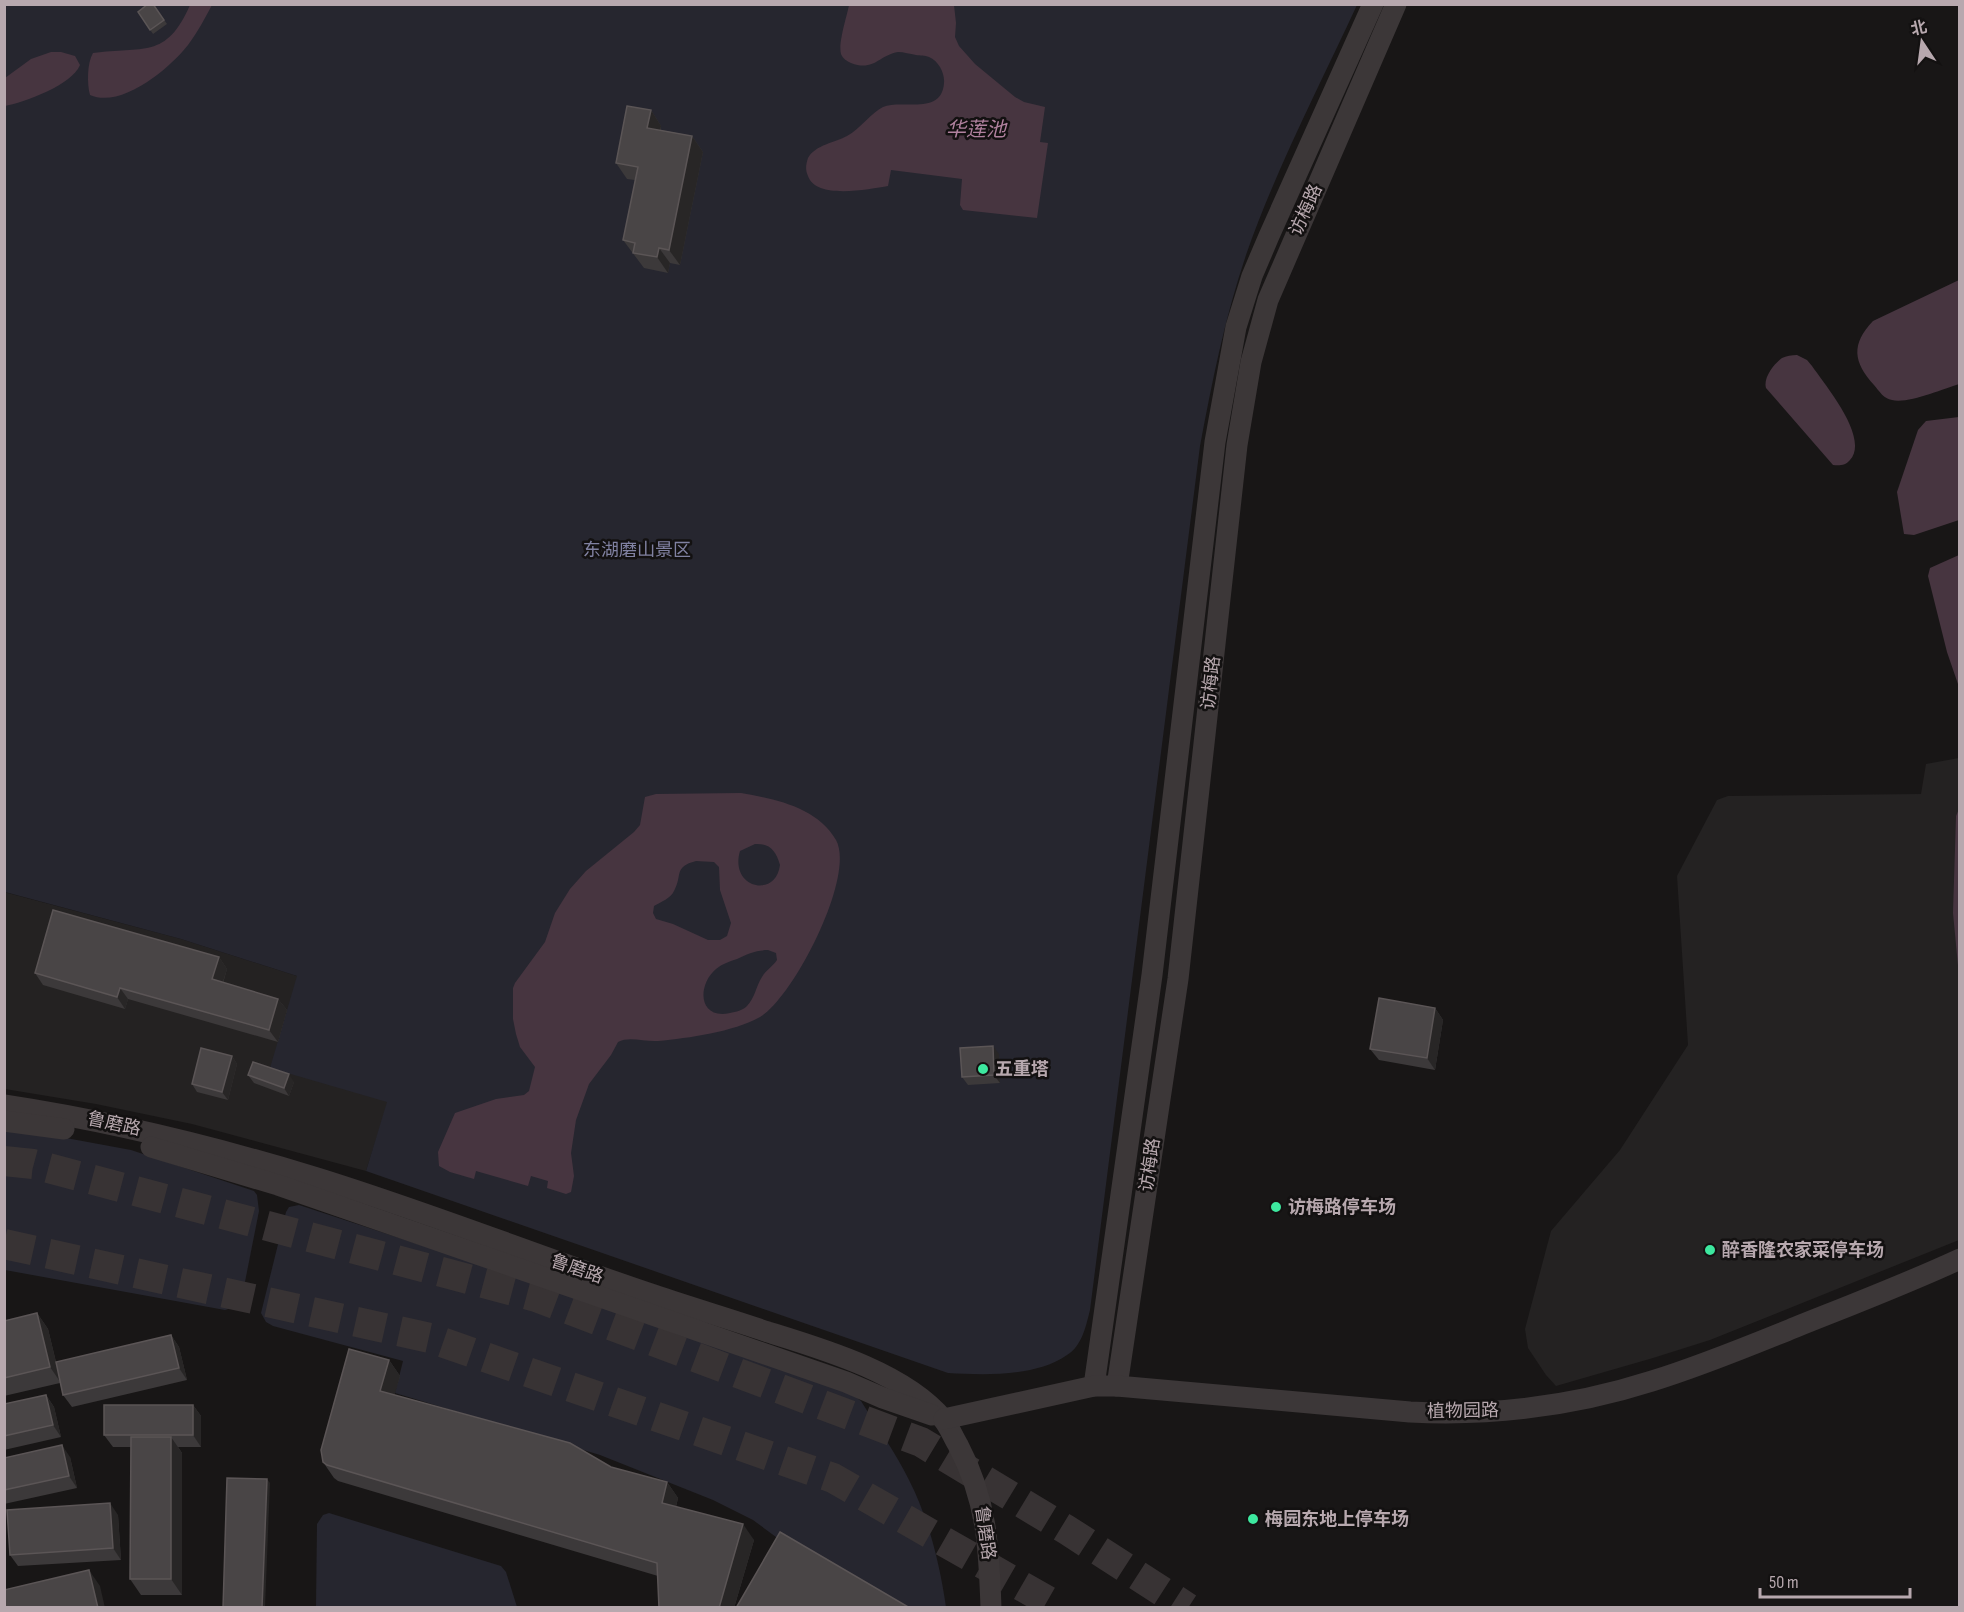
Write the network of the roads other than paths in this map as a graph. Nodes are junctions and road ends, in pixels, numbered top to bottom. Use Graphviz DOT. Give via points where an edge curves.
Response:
graph roads {
  1 [pos="1373,4"];
  2 [pos="1396,4"];
  3 [pos="1215,442"];
  4 [pos="1237,445"];
  5 [pos="4,1105"];
  6 [pos="4,1121"];
  7 [pos="1959,1259"];
  8 [pos="1094,1386"];
  9 [pos="1118,1386"];
  10 [pos="944,1419"];
  11 [pos="991,1608"];
  1 -- 3 [label="street, 访梅路" via="1252,276 1236,327"];
  2 -- 4 [label="street, 访梅路" via="1268,300 1251,362"];
  3 -- 4 [label="street"];
  3 -- 8 [label="street, 访梅路" via="1152,975"];
  4 -- 9 [label="street, 访梅路" via="1182,945"];
  5 -- 10 [label="street, 鲁磨路" via="154,1133 313,1177 804,1343 866,1367 906,1388"];
  6 -- 10 [label="street" via="141,1144 278,1185"];
  7 -- 9 [label="street, 植物园路" via="1754,1345 1651,1382 1524,1408 1454,1414 1410,1412"];
  8 -- 9 [label="street, 植物园路"];
  8 -- 10 [label="street, 植物园路"];
  10 -- 11 [label="street, 鲁磨路" via="966,1460 981,1503"];
}
